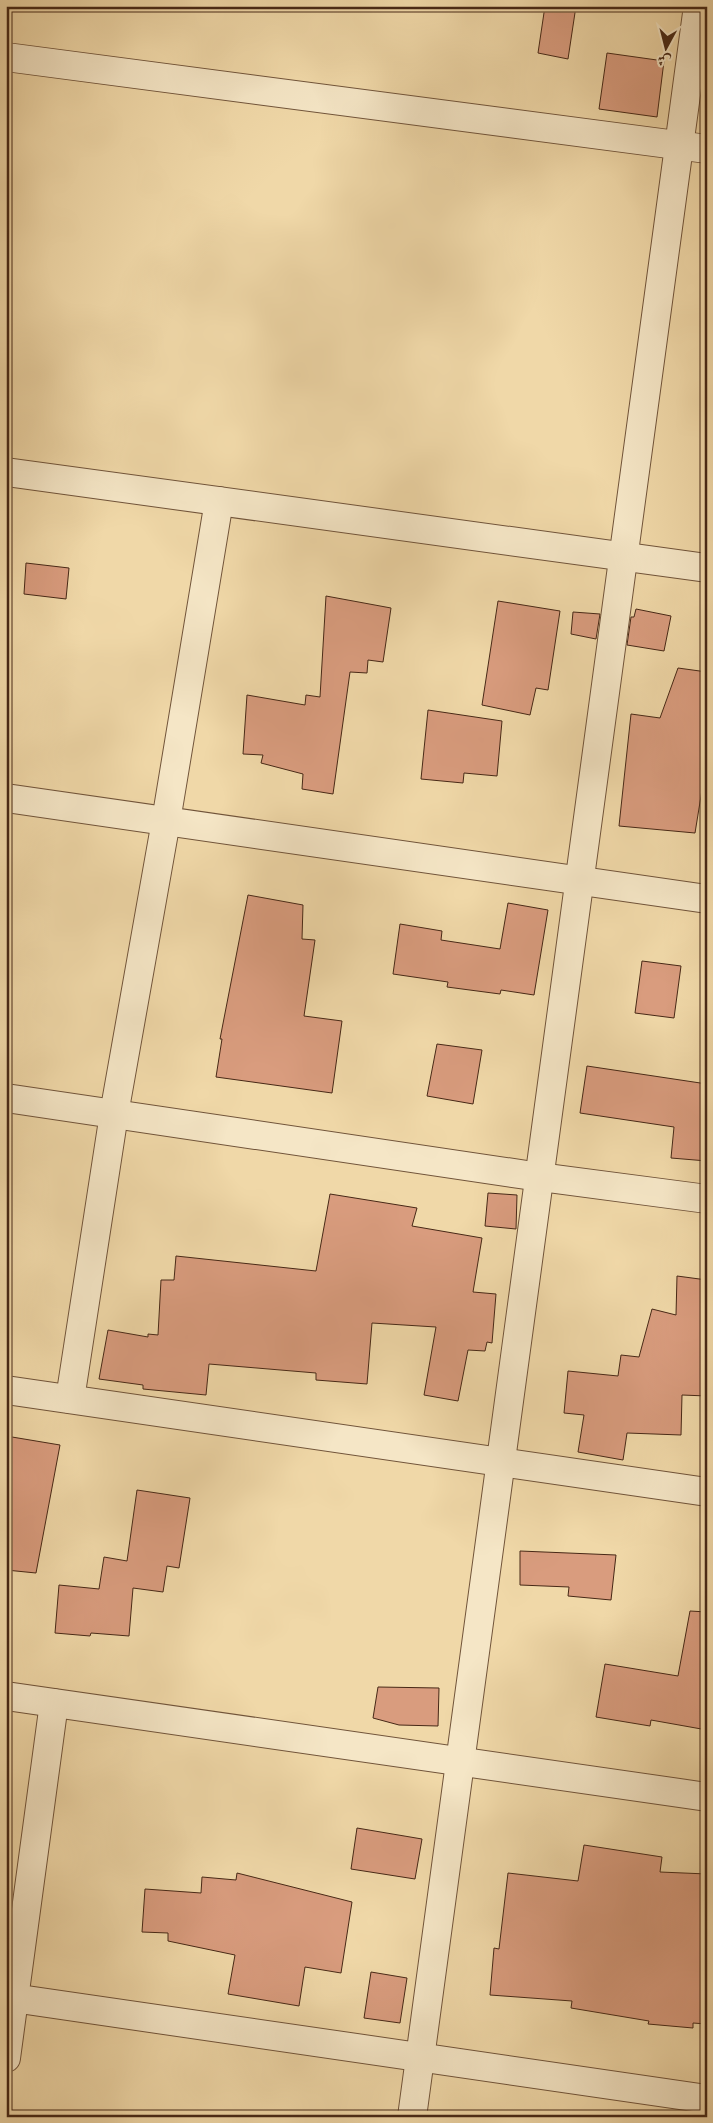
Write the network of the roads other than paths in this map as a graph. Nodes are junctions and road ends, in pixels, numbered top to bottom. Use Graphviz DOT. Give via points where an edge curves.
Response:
graph roads {
  1 [pos="698,6"];
  2 [pos="6,57"];
  3 [pos="680,146"];
  4 [pos="707,149"];
  5 [pos="6,472"];
  6 [pos="219,501"];
  7 [pos="623,556"];
  8 [pos="707,568"];
  9 [pos="6,798"];
  10 [pos="166,821"];
  11 [pos="580,880"];
  12 [pos="707,899"];
  13 [pos="6,1098"];
  14 [pos="114,1114"];
  15 [pos="540,1176"];
  16 [pos="707,1199"];
  17 [pos="6,1390"];
  18 [pos="70,1399"];
  19 [pos="501,1463"];
  20 [pos="707,1492"];
  21 [pos="6,1696"];
  22 [pos="54,1703"];
  23 [pos="460,1762"];
  24 [pos="707,1797"];
  25 [pos="11,1997"];
  26 [pos="420,2057"];
  27 [pos="6,2058"];
  28 [pos="707,2099"];
  29 [pos="412,2117"];
  1 -- 3 [label="street"];
  2 -- 3 [label="street"];
  3 -- 4 [label="street"];
  3 -- 7 [label="street"];
  5 -- 6 [label="street"];
  6 -- 7 [label="street"];
  6 -- 10 [label="street"];
  7 -- 8 [label="street"];
  7 -- 11 [label="street"];
  9 -- 10 [label="street"];
  10 -- 11 [label="street"];
  10 -- 14 [label="street"];
  11 -- 12 [label="street"];
  11 -- 15 [label="street"];
  13 -- 14 [label="street"];
  14 -- 15 [label="street"];
  14 -- 18 [label="street"];
  15 -- 16 [label="street"];
  15 -- 19 [label="street"];
  17 -- 18 [label="street"];
  18 -- 19 [label="street"];
  19 -- 20 [label="street"];
  19 -- 23 [label="street"];
  21 -- 22 [label="street"];
  22 -- 23 [label="street"];
  22 -- 25 [label="street"];
  23 -- 24 [label="street"];
  23 -- 26 [label="street"];
  25 -- 26 [label="street"];
  25 -- 27 [label="street"];
  26 -- 28 [label="street"];
  26 -- 29 [label="street"];
}
